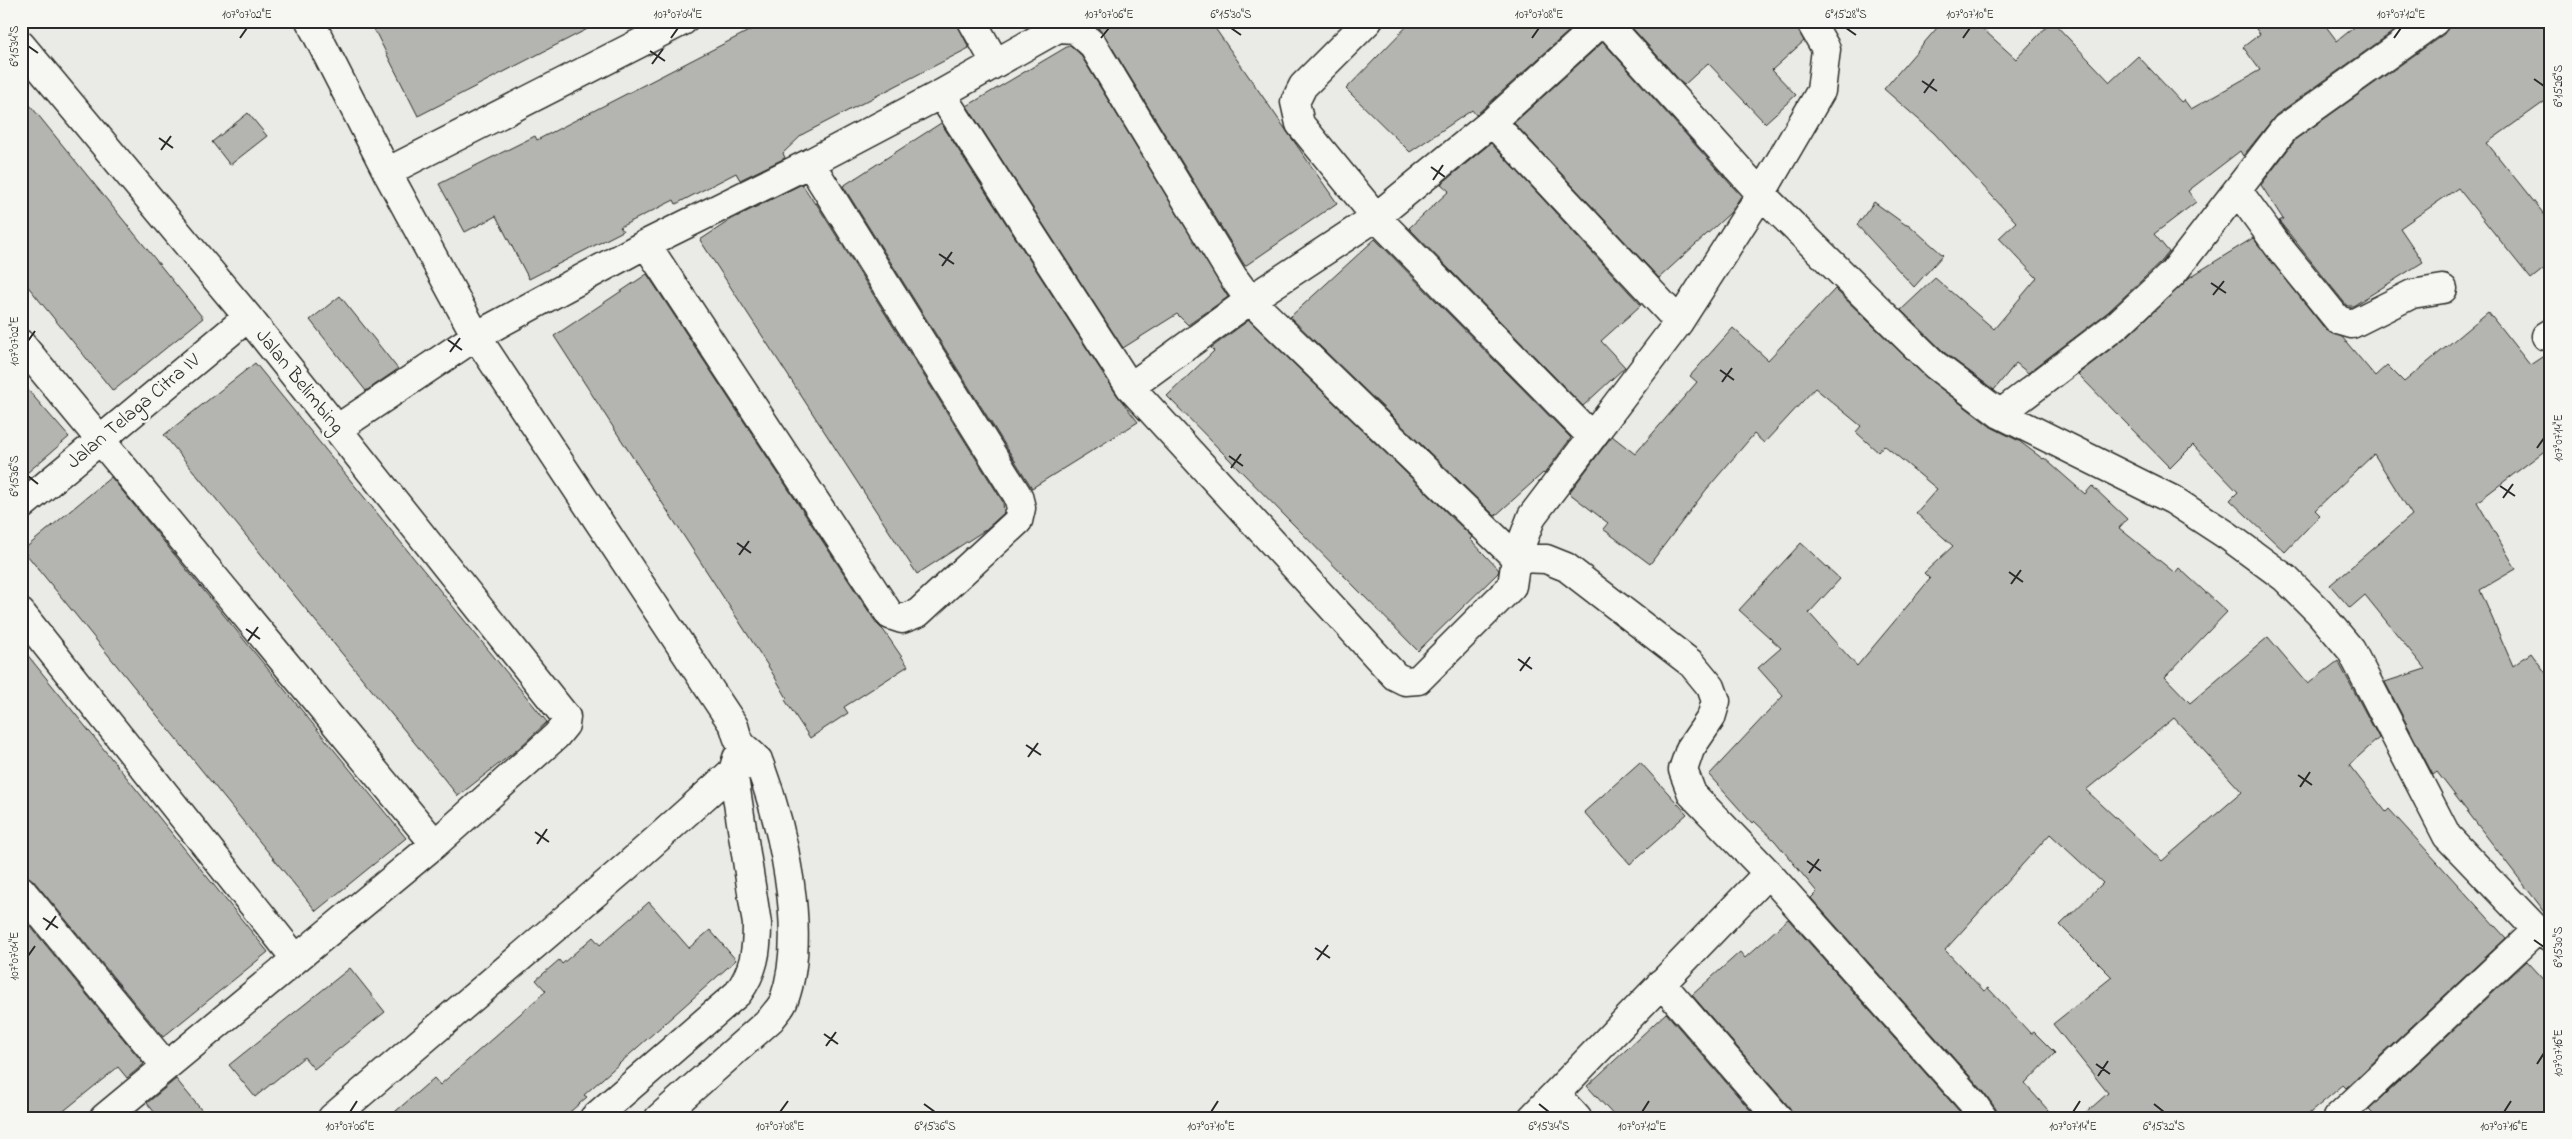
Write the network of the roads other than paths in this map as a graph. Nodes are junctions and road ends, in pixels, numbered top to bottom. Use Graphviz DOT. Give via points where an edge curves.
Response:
graph roads {
  1 [pos="310,21"];
  2 [pos="683,21"];
  3 [pos="972,21"];
  4 [pos="1368,21"];
  5 [pos="1604,21"];
  6 [pos="1810,21"];
  7 [pos="2435,21"];
  8 [pos="21,46"];
  9 [pos="995,62"];
  10 [pos="942,94"];
  11 [pos="1492,122"];
  12 [pos="810,163"];
  13 [pos="387,172"];
  14 [pos="2238,191"];
  15 [pos="1761,194"];
  16 [pos="1376,217"];
  17 [pos="646,244"];
  18 [pos="2443,289"];
  19 [pos="1250,300"];
  20 [pos="248,318"];
  21 [pos="1679,322"];
  22 [pos="476,336"];
  23 [pos="21,344"];
  24 [pos="1130,386"];
  25 [pos="2000,414"];
  26 [pos="337,429"];
  27 [pos="1592,436"];
  28 [pos="101,439"];
  29 [pos="21,506"];
  30 [pos="1516,558"];
  31 [pos="21,613"];
  32 [pos="749,752"];
  33 [pos="733,771"];
  34 [pos="435,844"];
  35 [pos="1768,873"];
  36 [pos="21,890"];
  37 [pos="757,924"];
  38 [pos="793,928"];
  39 [pos="2544,934"];
  40 [pos="296,959"];
  41 [pos="1661,983"];
  42 [pos="166,1066"];
  43 [pos="1555,1094"];
  44 [pos="667,1115"];
  45 [pos="104,1118"];
  46 [pos="332,1118"];
  47 [pos="594,1118"];
  48 [pos="1532,1118"];
  49 [pos="1576,1118"];
  50 [pos="1778,1118"];
  51 [pos="1983,1118"];
  52 [pos="2337,1118"];
  1 -- 13 [label="street"];
  2 -- 13 [label="street"];
  3 -- 9 [label="street"];
  4 -- 16 [label="street" via="1303,86 1295,102 1300,124"];
  5 -- 11 [label="street"];
  5 -- 15 [label="street"];
  6 -- 15 [label="street" via="1826,49 1821,91"];
  7 -- 14 [label="street" via="2286,128"];
  8 -- 20 [label="street, Jalan Belimbing"];
  9 -- 10 [label="street"];
  9 -- 19 [label="street" via="1058,28 1076,29 1092,44"];
  10 -- 12 [label="street"];
  10 -- 24 [label="street"];
  11 -- 16 [label="street"];
  11 -- 21 [label="street"];
  12 -- 17 [label="street"];
  12 -- 17 [label="street" via="1022,508 1018,521 918,613 902,619 890,615"];
  13 -- 22 [label="street"];
  14 -- 18 [label="street" via="2338,320 2352,324 2412,294"];
  14 -- 25 [label="street" via="2173,273 2118,324"];
  15 -- 21 [label="street"];
  15 -- 25 [label="street" via="1935,365"];
  16 -- 19 [label="street"];
  16 -- 27 [label="street"];
  17 -- 22 [label="street"];
  19 -- 24 [label="street"];
  19 -- 30 [label="street"];
  20 -- 26 [label="street, Jalan Belimbing"];
  20 -- 28 [label="street, Jalan Telaga Citra IV"];
  21 -- 27 [label="street"];
  22 -- 26 [label="street"];
  22 -- 32 [label="street"];
  23 -- 28 [label="street"];
  24 -- 30 [label="street" via="1396,676 1405,681 1418,680 1512,586"];
  25 -- 39 [label="street" via="2173,500 2285,578 2351,650 2448,836"];
  26 -- 34 [label="street, Jalan Belimbing" via="564,712 565,725"];
  27 -- 30 [label="street" via="1532,516"];
  28 -- 29 [label="street, Jalan Telaga Citra IV"];
  28 -- 34 [label="street"];
  30 -- 35 [label="street" via="1546,560 1566,567 1692,664 1711,687 1716,702 1712,718 1690,749 1683,770 1692,794"];
  31 -- 40 [label="street"];
  32 -- 33 [label="street"];
  32 -- 38 [label="street" via="778,822"];
  33 -- 37 [label="street"];
  33 -- 46 [label="street"];
  34 -- 40 [label="street"];
  35 -- 41 [label="street"];
  35 -- 51 [label="street"];
  36 -- 42 [label="street"];
  37 -- 38 [label="street"];
  37 -- 47 [label="street" via="754,964 738,993"];
  38 -- 44 [label="street" via="794,954 784,1001 771,1019"];
  39 -- 52 [label="street"];
  40 -- 42 [label="street"];
  41 -- 43 [label="street"];
  41 -- 50 [label="street"];
  42 -- 45 [label="street"];
  43 -- 48 [label="street"];
  43 -- 49 [label="street"];
}
